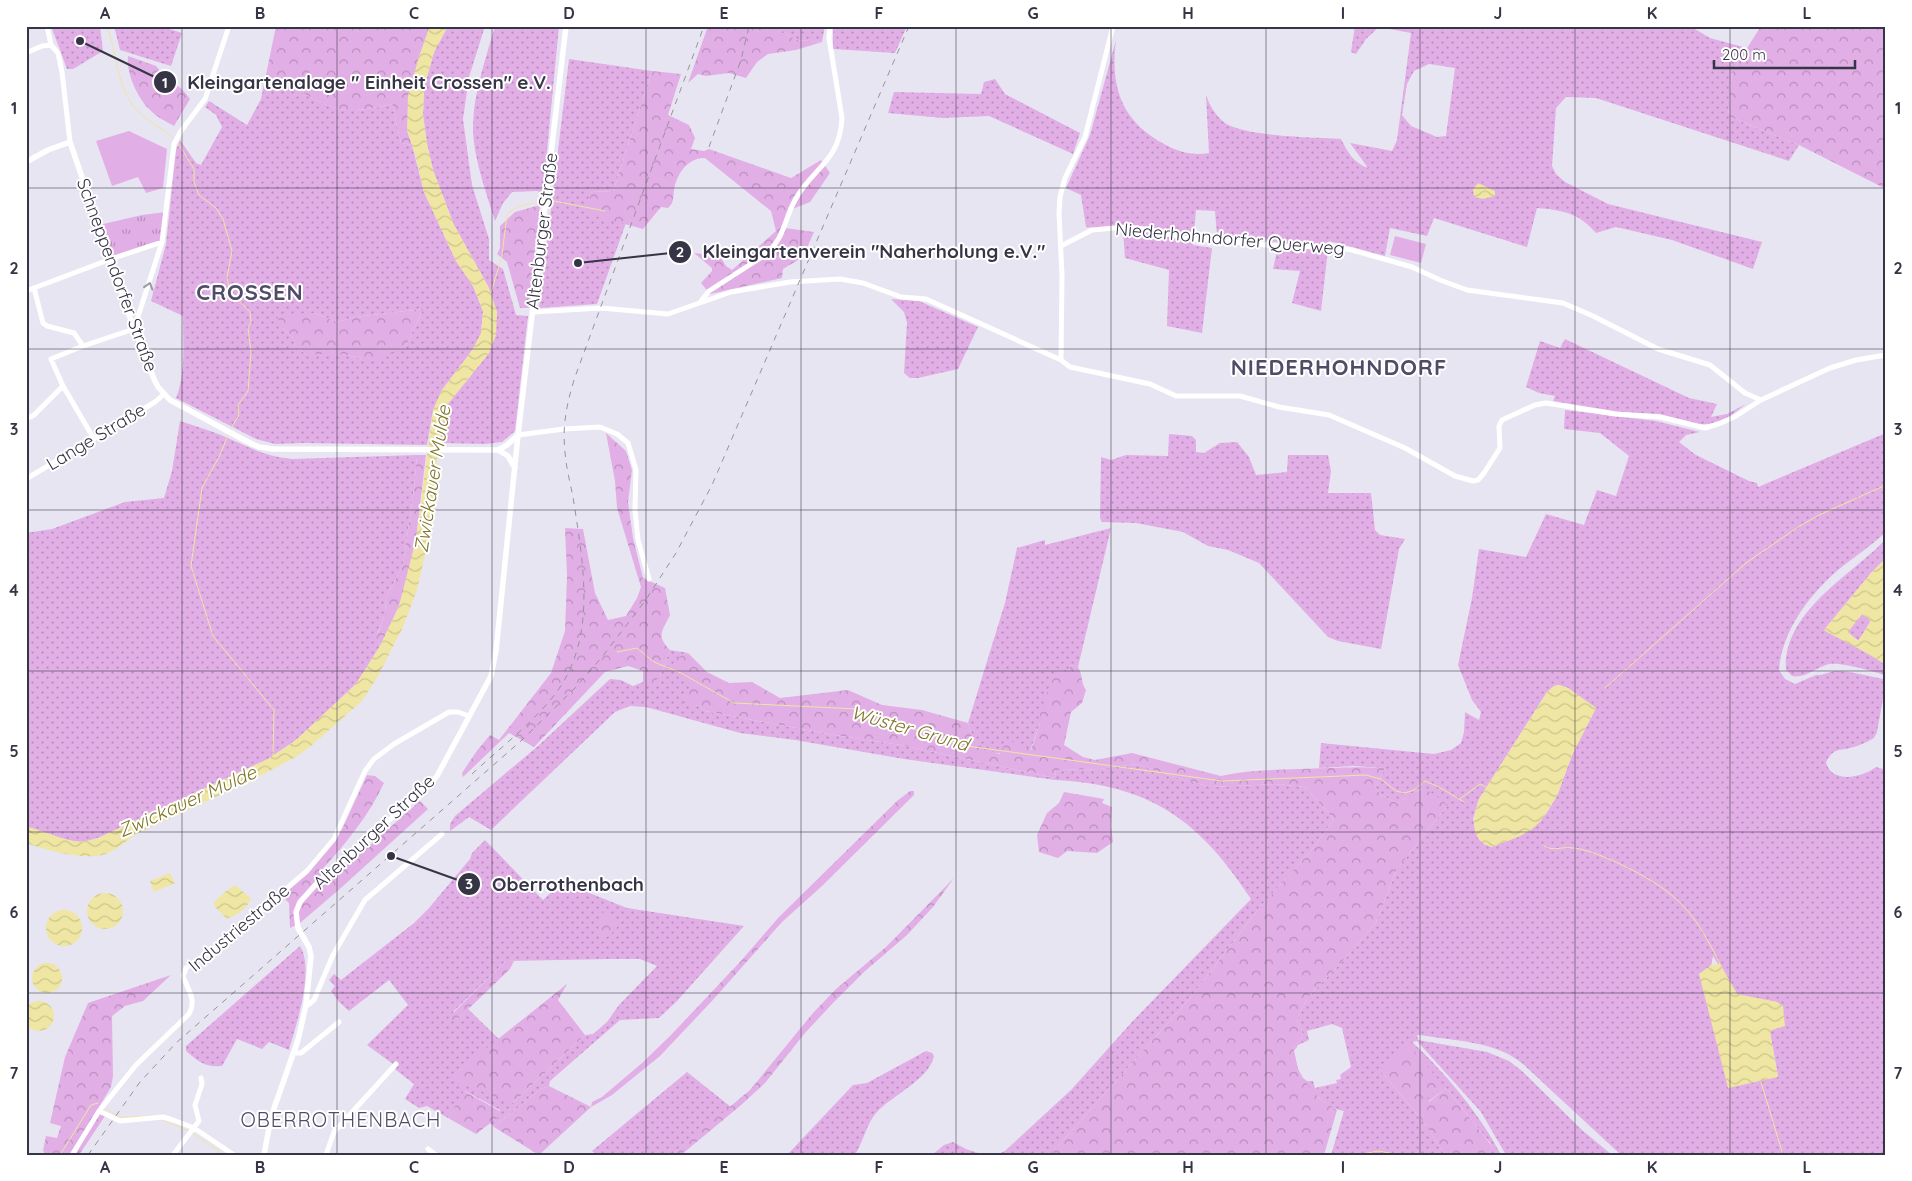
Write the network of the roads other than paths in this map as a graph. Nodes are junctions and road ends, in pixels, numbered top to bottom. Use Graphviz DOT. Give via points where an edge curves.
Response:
graph roads {
  1 [pos="47,26"];
  2 [pos="229,26"];
  3 [pos="566,26"];
  4 [pos="830,26"];
  5 [pos="1114,26"];
  6 [pos="51,45"];
  7 [pos="26,53"];
  8 [pos="70,142"];
  9 [pos="26,162"];
  10 [pos="162,242"];
  11 [pos="1061,246"];
  12 [pos="111,259"];
  13 [pos="34,288"];
  14 [pos="26,291"];
  15 [pos="700,302"];
  16 [pos="533,312"];
  17 [pos="134,329"];
  18 [pos="83,346"];
  19 [pos="1886,355"];
  20 [pos="1061,360"];
  21 [pos="63,386"];
  22 [pos="164,394"];
  23 [pos="1761,400"];
  24 [pos="26,419"];
  25 [pos="518,435"];
  26 [pos="94,439"];
  27 [pos="498,450"];
  28 [pos="515,468"];
  29 [pos="26,478"];
  30 [pos="649,579"];
  31 [pos="469,716"];
  32 [pos="442,834"];
  33 [pos="306,1005"];
  34 [pos="339,1022"];
  35 [pos="294,1054"];
  36 [pos="396,1064"];
  37 [pos="200,1078"];
  38 [pos="99,1111"];
  39 [pos="191,1130"];
  40 [pos="428,1149"];
  41 [pos="72,1155"];
  42 [pos="173,1155"];
  43 [pos="234,1155"];
  44 [pos="264,1155"];
  45 [pos="326,1155"];
  46 [pos="436,1155"];
  1 -- 6 [label="street, Schneppendorfer Straße"];
  2 -- 10 [label="street" via="205,99 174,144"];
  3 -- 16 [label="street, Altenburger Straße"];
  4 -- 15 [label="street" via="829,38 842,118 833,152 795,200 774,247 709,291"];
  5 -- 11 [label="street" via="1085,137 1065,178 1060,197"];
  6 -- 7 [label="street"];
  6 -- 8 [label="street, Schneppendorfer Straße" via="58,53 62,72"];
  8 -- 9 [label="street"];
  8 -- 12 [label="street, Schneppendorfer Straße"];
  10 -- 12 [label="street"];
  17 -- 10 [label="street, one-way"];
  11 -- 20 [label="street"];
  11 -- 23 [label="street, Niederhohndorfer Querweg" via="1092,230 1126,227 1184,238 1352,250 1412,266 1467,290 1563,303 1658,349 1710,365"];
  12 -- 13 [label="street"];
  12 -- 17 [label="street, Schneppendorfer Straße"];
  13 -- 14 [label="street"];
  13 -- 18 [label="street" via="43,323 74,333"];
  15 -- 16 [label="street" via="668,314 601,308"];
  15 -- 20 [label="street" via="730,292 790,282 853,281 901,297 926,299"];
  16 -- 25 [label="street, Altenburger Straße"];
  17 -- 18 [label="street"];
  17 -- 22 [label="street, Schneppendorfer Straße" via="154,379"];
  18 -- 21 [label="street" via="51,359"];
  19 -- 23 [label="street" via="1837,365"];
  20 -- 23 [label="street" via="1070,367 1150,384 1176,396 1240,396 1279,407 1329,415 1405,448 1455,476 1473,481 1484,473 1500,448 1499,426 1502,420 1535,405 1546,403 1615,414 1660,417 1705,428 1721,424"];
  21 -- 24 [label="street"];
  21 -- 26 [label="street"];
  22 -- 26 [label="street, Lange Straße"];
  22 -- 27 [label="street, Schneppendorfer Straße" via="258,447"];
  25 -- 27 [label="street"];
  25 -- 28 [label="street, Altenburger Straße"];
  25 -- 30 [label="street" via="600,427 628,443 636,470 638,540"];
  26 -- 29 [label="street, Lange Straße"];
  27 -- 28 [label="street" via="508,456"];
  28 -- 31 [label="street, Altenburger Straße" via="496,650 491,676"];
  31 -- 33 [label="street, Altenburger Straße" via="437,776 318,882 300,902 296,918 298,928 311,956"];
  31 -- 38 [label="street, Industriestraße" via="449,712 374,759 365,771 334,839 307,871 230,937 186,968 183,976 193,1008 136,1065"];
  32 -- 33 [label="street" via="365,900 333,955 314,1000"];
  33 -- 35 [label="street, Altenburger Straße"];
  34 -- 35 [label="street" via="301,1053"];
  35 -- 44 [label="street, Altenburger Straße" via="270,1118"];
  36 -- 45 [label="street" via="337,1128"];
  37 -- 39 [label="street" via="202,1084 195,1105 199,1121"];
  38 -- 39 [label="street" via="120,1121 163,1117"];
  38 -- 41 [label="street, Industriestraße"];
  39 -- 42 [label="street"];
  39 -- 43 [label="street"];
  40 -- 46 [label="street"];
}
